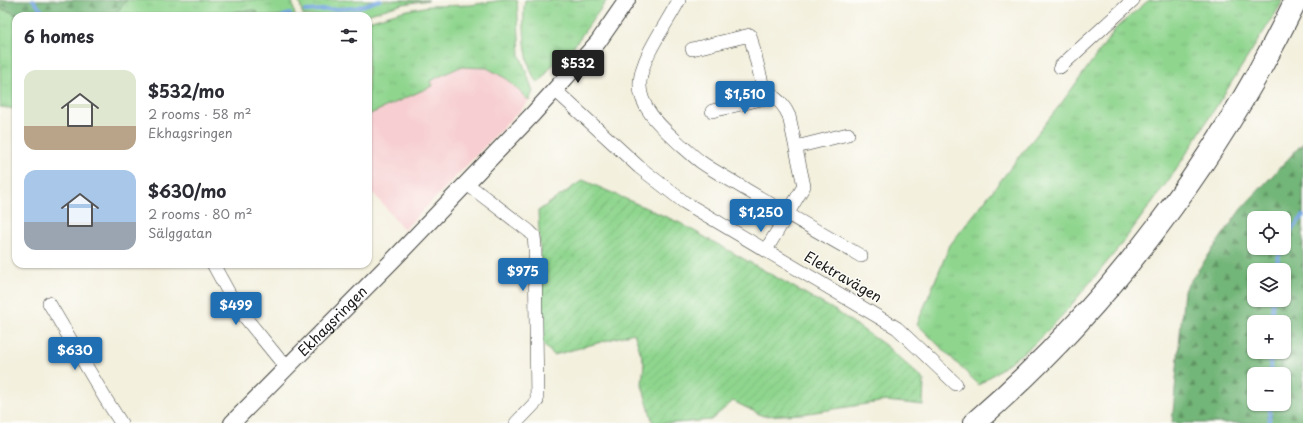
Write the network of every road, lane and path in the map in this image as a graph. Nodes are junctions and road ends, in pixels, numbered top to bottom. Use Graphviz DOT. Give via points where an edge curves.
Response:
graph roads {
  1 [pos="627,0"];
  2 [pos="679,0"];
  3 [pos="1133,0"];
  4 [pos="1296,0"];
  5 [pos="1303,15"];
  6 [pos="692,49"];
  7 [pos="1060,67"];
  8 [pos="555,90"];
  9 [pos="773,96"];
  10 [pos="712,111"];
  11 [pos="848,134"];
  12 [pos="796,147"];
  13 [pos="467,184"];
  14 [pos="788,214"];
  15 [pos="766,250"];
  16 [pos="861,256"];
  17 [pos="215,268"];
  18 [pos="50,303"];
  19 [pos="287,366"];
  20 [pos="956,384"];
  21 [pos="121,423"];
  22 [pos="232,423"];
  23 [pos="516,423"];
  24 [pos="974,423"];
  25 [pos="993,423"];
  1 -- 8 [label="street, Ekhagsringen" via="598,42"];
  2 -- 14 [label="street" via="650,50 641,75 642,96 646,107 653,118 700,162"];
  3 -- 7 [label="street"];
  4 -- 24 [label="highway" via="1273,46 1224,131 1188,186 1110,284 1066,334"];
  5 -- 25 [label="highway" via="1239,131 1175,225 1095,322"];
  6 -- 9 [label="street" via="750,35 763,87"];
  8 -- 13 [label="street, Ekhagsringen"];
  8 -- 15 [label="street, Elektravägen" via="639,167 684,202"];
  9 -- 10 [label="street"];
  9 -- 12 [label="street" via="785,107"];
  11 -- 12 [label="street"];
  12 -- 14 [label="street" via="804,186"];
  13 -- 19 [label="street, Ekhagsringen"];
  13 -- 23 [label="street" via="534,236 537,401"];
  14 -- 15 [label="street"];
  14 -- 16 [label="street"];
  15 -- 20 [label="street, Elektravägen" via="898,328"];
  17 -- 19 [label="street" via="236,306"];
  18 -- 21 [label="street"];
  19 -- 22 [label="street, Ekhagsringen"];
}
